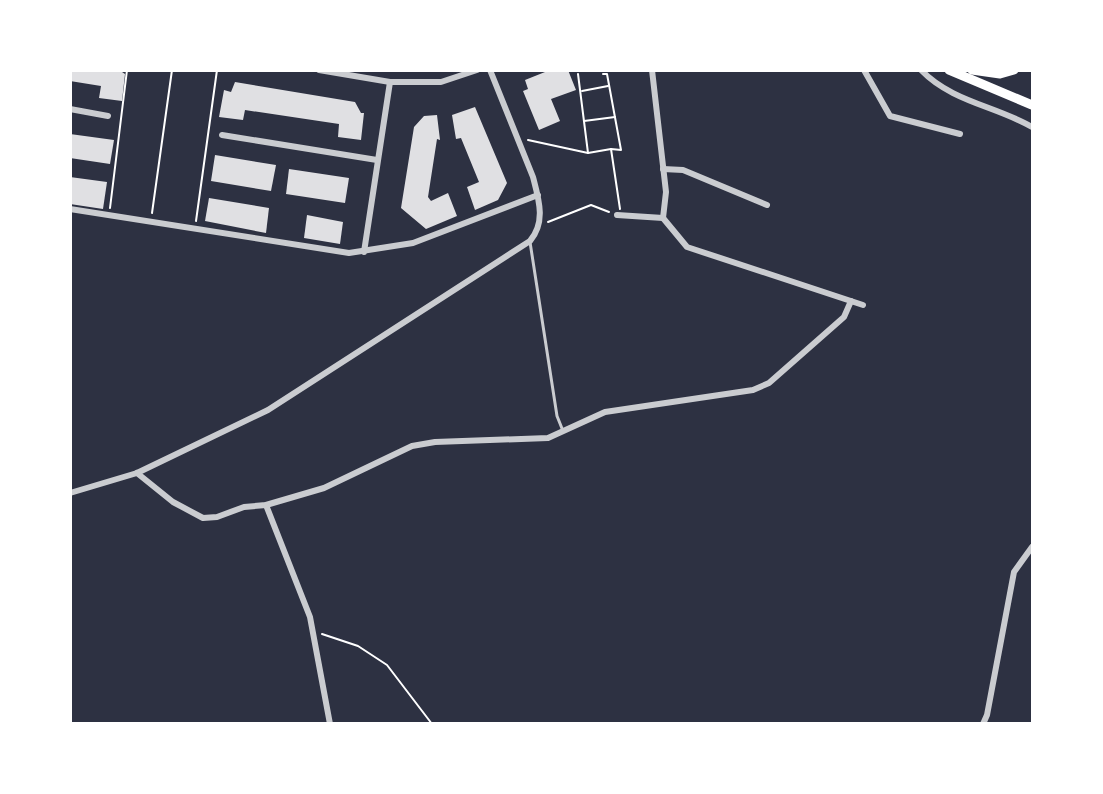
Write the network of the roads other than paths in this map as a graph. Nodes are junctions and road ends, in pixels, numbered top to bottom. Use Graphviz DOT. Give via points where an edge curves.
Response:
graph roads {
  1 [pos="318,70"];
  2 [pos="477,70"];
  3 [pos="490,70"];
  4 [pos="652,70"];
  5 [pos="864,70"];
  6 [pos="921,70"];
  7 [pos="949,70"];
  8 [pos="972,70"];
  9 [pos="1014,70"];
  10 [pos="390,82"];
  11 [pos="1032,105"];
  12 [pos="70,110"];
  13 [pos="108,116"];
  14 [pos="1032,127"];
  15 [pos="960,134"];
  16 [pos="222,135"];
  17 [pos="377,160"];
  18 [pos="663,169"];
  19 [pos="538,195"];
  20 [pos="767,205"];
  21 [pos="70,209"];
  22 [pos="619,215"];
  23 [pos="663,218"];
  24 [pos="530,241"];
  25 [pos="364,252"];
  26 [pos="851,301"];
  27 [pos="862,304"];
  28 [pos="563,431"];
  29 [pos="138,473"];
  30 [pos="70,493"];
  31 [pos="266,505"];
  32 [pos="1032,547"];
  33 [pos="330,723"];
  34 [pos="982,723"];
  1 -- 10 [label="street"];
  2 -- 10 [label="street" via="441,82"];
  3 -- 19 [label="street"];
  4 -- 18 [label="street"];
  5 -- 15 [label="street" via="891,116"];
  6 -- 14 [label="street" via="931,81 962,99"];
  7 -- 11 [label="highway"];
  8 -- 9 [label="highway" via="1000,74"];
  10 -- 17 [label="street"];
  12 -- 13 [label="street"];
  16 -- 17 [label="street"];
  17 -- 25 [label="street"];
  18 -- 20 [label="street" via="683,170"];
  18 -- 23 [label="street"];
  19 -- 24 [label="street" via="541,222"];
  19 -- 25 [label="street" via="413,243"];
  21 -- 25 [label="street" via="150,224"];
  22 -- 23 [label="street"];
  23 -- 26 [label="street" via="687,247"];
  24 -- 28 [label="lane" via="557,416"];
  24 -- 29 [label="street" via="268,410"];
  26 -- 27 [label="street"];
  26 -- 28 [label="street" via="844,317 769,383 753,390 605,412"];
  28 -- 31 [label="street" via="548,438 412,446 324,488"];
  29 -- 30 [label="street"];
  29 -- 31 [label="street" via="173,502 203,518"];
  31 -- 33 [label="street" via="313,632"];
  32 -- 34 [label="street" via="1014,572 987,715"];
}
